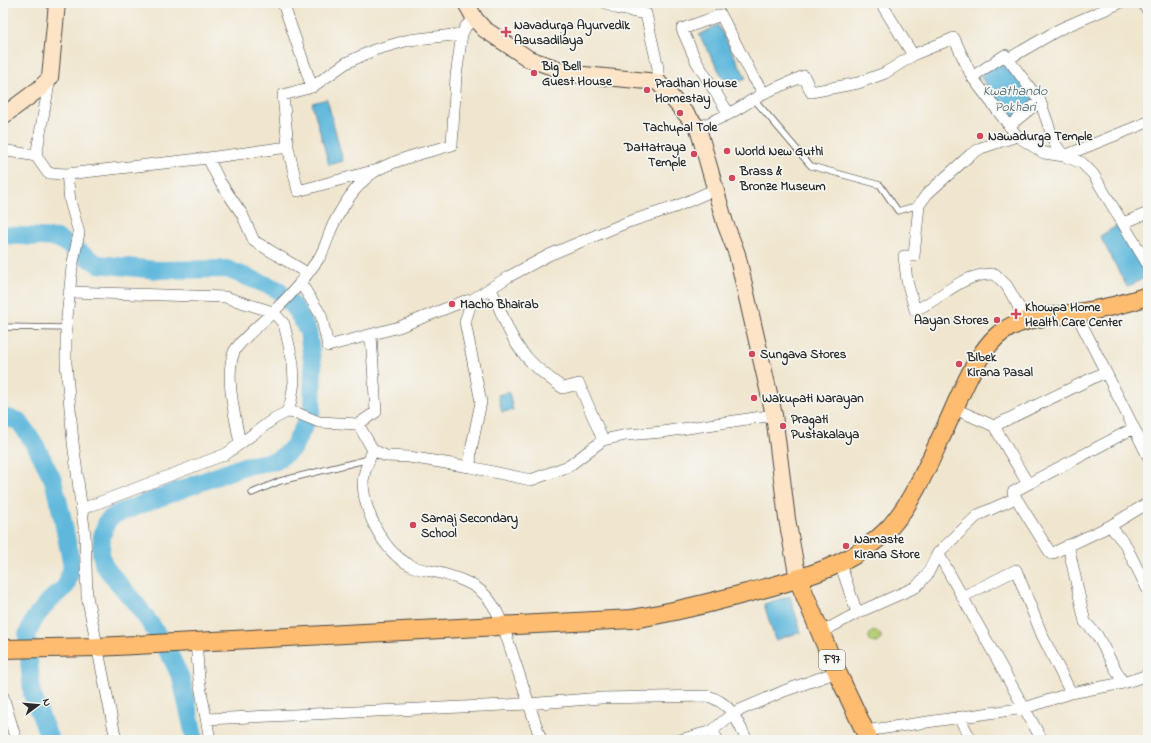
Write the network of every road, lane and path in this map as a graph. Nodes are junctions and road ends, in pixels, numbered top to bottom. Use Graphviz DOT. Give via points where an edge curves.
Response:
graph roads {
  1 [pos="57,3"];
  2 [pos="283,3"];
  3 [pos="466,3"];
  4 [pos="606,3"];
  5 [pos="881,3"];
  6 [pos="1120,3"];
  7 [pos="1143,3"];
  8 [pos="1148,11"];
  9 [pos="475,19"];
  10 [pos="462,34"];
  11 [pos="913,55"];
  12 [pos="1008,58"];
  13 [pos="972,77"];
  14 [pos="50,78"];
  15 [pos="658,82"];
  16 [pos="312,87"];
  17 [pos="759,96"];
  18 [pos="1040,101"];
  19 [pos="729,114"];
  20 [pos="3,116"];
  21 [pos="1148,122"];
  22 [pos="1009,126"];
  23 [pos="698,128"];
  24 [pos="1017,136"];
  25 [pos="288,147"];
  26 [pos="3,150"];
  27 [pos="36,156"];
  28 [pos="1064,156"];
  29 [pos="208,158"];
  30 [pos="379,169"];
  31 [pos="67,174"];
  32 [pos="716,189"];
  33 [pos="919,205"];
  34 [pos="1148,213"];
  35 [pos="1123,223"];
  36 [pos="1148,265"];
  37 [pos="300,282"];
  38 [pos="491,289"];
  39 [pos="68,292"];
  40 [pos="1148,296"];
  41 [pos="472,300"];
  42 [pos="276,309"];
  43 [pos="1076,313"];
  44 [pos="1026,320"];
  45 [pos="3,327"];
  46 [pos="66,328"];
  47 [pos="371,335"];
  48 [pos="1105,372"];
  49 [pos="955,409"];
  50 [pos="292,412"];
  51 [pos="774,415"];
  52 [pos="358,424"];
  53 [pos="994,426"];
  54 [pos="1134,428"];
  55 [pos="603,440"];
  56 [pos="240,444"];
  57 [pos="372,454"];
  58 [pos="1148,456"];
  59 [pos="470,467"];
  60 [pos="1028,484"];
  61 [pos="252,493"];
  62 [pos="1016,498"];
  63 [pos="1148,503"];
  64 [pos="82,509"];
  65 [pos="1110,526"];
  66 [pos="1068,545"];
  67 [pos="938,553"];
  68 [pos="840,563"];
  69 [pos="798,579"];
  70 [pos="1148,590"];
  71 [pos="962,597"];
  72 [pos="857,613"];
  73 [pos="503,626"];
  74 [pos="820,633"];
  75 [pos="196,640"];
  76 [pos="98,647"];
  77 [pos="8,649"];
  78 [pos="837,672"];
  79 [pos="1148,677"];
  80 [pos="1124,683"];
  81 [pos="1071,694"];
  82 [pos="3,696"];
  83 [pos="527,704"];
  84 [pos="1025,708"];
  85 [pos="733,713"];
  86 [pos="959,717"];
  87 [pos="207,719"];
  88 [pos="715,735"];
  89 [pos="867,735"];
  90 [pos="16,740"];
  91 [pos="116,740"];
  92 [pos="210,740"];
  93 [pos="541,740"];
  94 [pos="680,740"];
  95 [pos="747,740"];
  96 [pos="971,740"];
  97 [pos="1042,740"];
  1 -- 14 [label="main road"];
  2 -- 16 [label="street"];
  3 -- 9 [label="main road"];
  4 -- 15 [label="street" via="616,8 646,14 658,68"];
  5 -- 11 [label="street"];
  6 -- 12 [label="street" via="1060,29"];
  7 -- 8 [label="street"];
  9 -- 10 [label="street" via="466,26"];
  9 -- 15 [label="main road" via="494,36 529,59 549,66 573,74"];
  10 -- 16 [label="street" via="410,40 374,50 346,63"];
  10 -- 30 [label="street" via="456,76 452,145"];
  11 -- 13 [label="street" via="954,38"];
  11 -- 17 [label="street" via="885,73 858,83 811,92 804,76"];
  12 -- 13 [label="street" via="1005,55"];
  12 -- 18 [label="street"];
  13 -- 22 [label="street"];
  14 -- 20 [label="main road"];
  14 -- 27 [label="street"];
  15 -- 23 [label="main road"];
  16 -- 25 [label="street" via="282,95"];
  17 -- 19 [label="street"];
  17 -- 19 [label="street" via="753,77 721,15 682,29 696,61"];
  17 -- 33 [label="lane" via="811,166 880,185 898,211"];
  18 -- 22 [label="street"];
  18 -- 28 [label="street" via="1055,144"];
  19 -- 23 [label="street"];
  21 -- 28 [label="street"];
  22 -- 24 [label="street"];
  23 -- 32 [label="main road"];
  24 -- 28 [label="street" via="1044,153"];
  24 -- 33 [label="street" via="981,148 970,155 927,194"];
  25 -- 29 [label="street"];
  25 -- 30 [label="street" via="298,191"];
  26 -- 27 [label="street"];
  27 -- 31 [label="street" via="48,173"];
  28 -- 35 [label="street" via="1082,163 1093,174"];
  29 -- 31 [label="street"];
  29 -- 37 [label="street" via="220,182 242,214 254,242"];
  30 -- 37 [label="street" via="364,180 351,196 334,223 320,257"];
  31 -- 39 [label="street" via="70,201 79,233"];
  32 -- 38 [label="street" via="549,255"];
  32 -- 51 [label="main road" via="739,262"];
  33 -- 44 [label="street" via="914,256 904,256 907,281 915,310 927,305 964,280 995,274 1007,286"];
  34 -- 35 [label="street"];
  35 -- 36 [label="street"];
  37 -- 42 [label="street"];
  37 -- 47 [label="street" via="321,315 328,346"];
  38 -- 41 [label="street"];
  38 -- 55 [label="street" via="522,353 563,388 579,384"];
  39 -- 42 [label="street" via="225,297"];
  39 -- 46 [label="street"];
  40 -- 43 [label="main road" via="1120,306"];
  41 -- 47 [label="street"];
  41 -- 59 [label="street" via="466,318 466,331 481,402"];
  42 -- 50 [label="street" via="284,324 293,363"];
  42 -- 56 [label="street" via="234,351 231,366"];
  43 -- 44 [label="main road"];
  43 -- 48 [label="street"];
  44 -- 49 [label="main road" via="1010,327 989,344"];
  45 -- 46 [label="lane"];
  46 -- 64 [label="street" via="66,363"];
  47 -- 52 [label="street" via="376,412"];
  48 -- 53 [label="street"];
  48 -- 54 [label="street"];
  49 -- 53 [label="street"];
  49 -- 68 [label="main road" via="901,513 862,551"];
  50 -- 52 [label="street" via="319,422"];
  50 -- 56 [label="street" via="275,418"];
  51 -- 55 [label="street"];
  51 -- 69 [label="main road" via="787,519"];
  52 -- 57 [label="street"];
  53 -- 60 [label="street"];
  54 -- 58 [label="street"];
  54 -- 60 [label="street"];
  55 -- 59 [label="street" via="569,466 531,480"];
  56 -- 64 [label="street" via="226,454"];
  57 -- 59 [label="street"];
  57 -- 61 [label="lane" via="280,481"];
  57 -- 73 [label="street" via="363,479 364,493 378,532 388,548 410,565 454,577 482,590 494,604"];
  60 -- 62 [label="street" via="1013,492"];
  62 -- 66 [label="street" via="1051,554"];
  62 -- 67 [label="street" via="978,515"];
  63 -- 65 [label="street"];
  64 -- 76 [label="street" via="87,596"];
  65 -- 66 [label="street"];
  65 -- 70 [label="street" via="1125,544"];
  66 -- 80 [label="street" via="1085,622 1098,635"];
  67 -- 71 [label="street"];
  67 -- 72 [label="street" via="927,575 916,587"];
  68 -- 69 [label="main road"];
  68 -- 72 [label="street"];
  69 -- 73 [label="main road" via="666,614 632,620"];
  69 -- 74 [label="main road, F97"];
  71 -- 81 [label="street" via="1016,570 1042,635"];
  71 -- 84 [label="street"];
  72 -- 74 [label="street"];
  73 -- 75 [label="main road"];
  73 -- 83 [label="street"];
  74 -- 78 [label="main road, F97"];
  75 -- 76 [label="main road"];
  75 -- 87 [label="street" via="199,680"];
  76 -- 77 [label="main road"];
  76 -- 91 [label="street"];
  78 -- 85 [label="street" via="784,690"];
  78 -- 89 [label="main road, F97"];
  79 -- 80 [label="street"];
  80 -- 81 [label="street"];
  81 -- 84 [label="street"];
  82 -- 90 [label="street"];
  83 -- 85 [label="street" via="601,698 708,696 722,701"];
  83 -- 87 [label="street"];
  83 -- 93 [label="street"];
  84 -- 86 [label="street"];
  84 -- 97 [label="street"];
  85 -- 88 [label="street"];
  85 -- 95 [label="street"];
  86 -- 89 [label="street"];
  86 -- 96 [label="street"];
  87 -- 92 [label="street"];
  88 -- 94 [label="street"];
}
